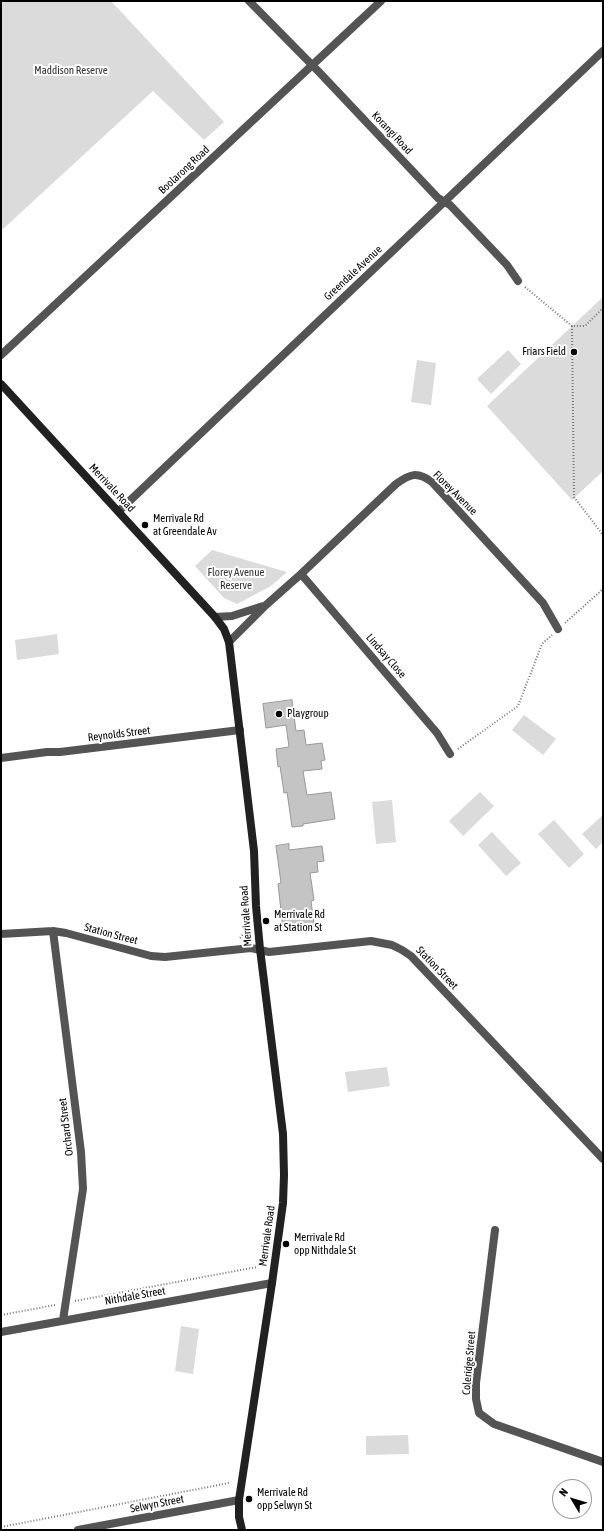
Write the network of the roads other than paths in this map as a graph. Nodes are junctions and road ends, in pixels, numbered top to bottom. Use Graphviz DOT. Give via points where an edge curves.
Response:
graph roads {
  1 [pos="249,1"];
  2 [pos="381,1"];
  3 [pos="603,51"];
  4 [pos="312,65"];
  5 [pos="445,202"];
  6 [pos="518,281"];
  7 [pos="1,354"];
  8 [pos="1,384"];
  9 [pos="119,511"];
  10 [pos="301,574"];
  11 [pos="266,605"];
  12 [pos="215,616"];
  13 [pos="558,629"];
  14 [pos="229,642"];
  15 [pos="240,730"];
  16 [pos="450,754"];
  17 [pos="1,758"];
  18 [pos="53,931"];
  19 [pos="1,934"];
  20 [pos="260,950"];
  21 [pos="603,1159"];
  22 [pos="495,1230"];
  23 [pos="272,1283"];
  24 [pos="63,1320"];
  25 [pos="1,1332"];
  26 [pos="603,1462"];
  27 [pos="239,1500"];
  28 [pos="78,1530"];
  29 [pos="242,1530"];
  1 -- 4 [label="street, Korangi Road"];
  2 -- 4 [label="street, Boolarong Road"];
  3 -- 5 [label="street, Greendale Avenue"];
  4 -- 5 [label="street, Korangi Road" via="438,198"];
  4 -- 7 [label="street, Boolarong Road"];
  5 -- 6 [label="street, Korangi Road" via="506,265"];
  5 -- 9 [label="street, Greendale Avenue"];
  8 -- 9 [label="street, Merrivale Road"];
  9 -- 12 [label="street, Merrivale Road"];
  10 -- 11 [label="street, Florey Avenue"];
  10 -- 13 [label="street, Florey Avenue" via="396,484 408,475 418,475 432,482 543,603"];
  10 -- 16 [label="street, Lindsay Close" via="437,733"];
  11 -- 12 [label="street, Florey Avenue" via="232,616"];
  11 -- 14 [label="street, Florey Avenue"];
  12 -- 14 [label="street, Merrivale Road"];
  14 -- 15 [label="street, Merrivale Road"];
  15 -- 17 [label="street, Reynolds Street"];
  15 -- 20 [label="street, Merrivale Road" via="254,852"];
  18 -- 19 [label="street, Station Street"];
  18 -- 20 [label="street, Station Street" via="151,956 178,956 251,948"];
  18 -- 24 [label="street, Orchard Street" via="81,1152 83,1189"];
  20 -- 21 [label="street, Station Street" via="269,952 371,941 382,942 402,950 411,956"];
  20 -- 23 [label="street, Merrivale Road" via="283,1134 283,1203"];
  22 -- 26 [label="street, Coleridge Street" via="476,1383 478,1414 494,1424"];
  23 -- 24 [label="street, Nithdale Street"];
  23 -- 27 [label="street, Merrivale Road"];
  24 -- 25 [label="street, Nithdale Street"];
  27 -- 28 [label="street, Selwyn Street"];
  27 -- 29 [label="street, Merrivale Road"];
}
